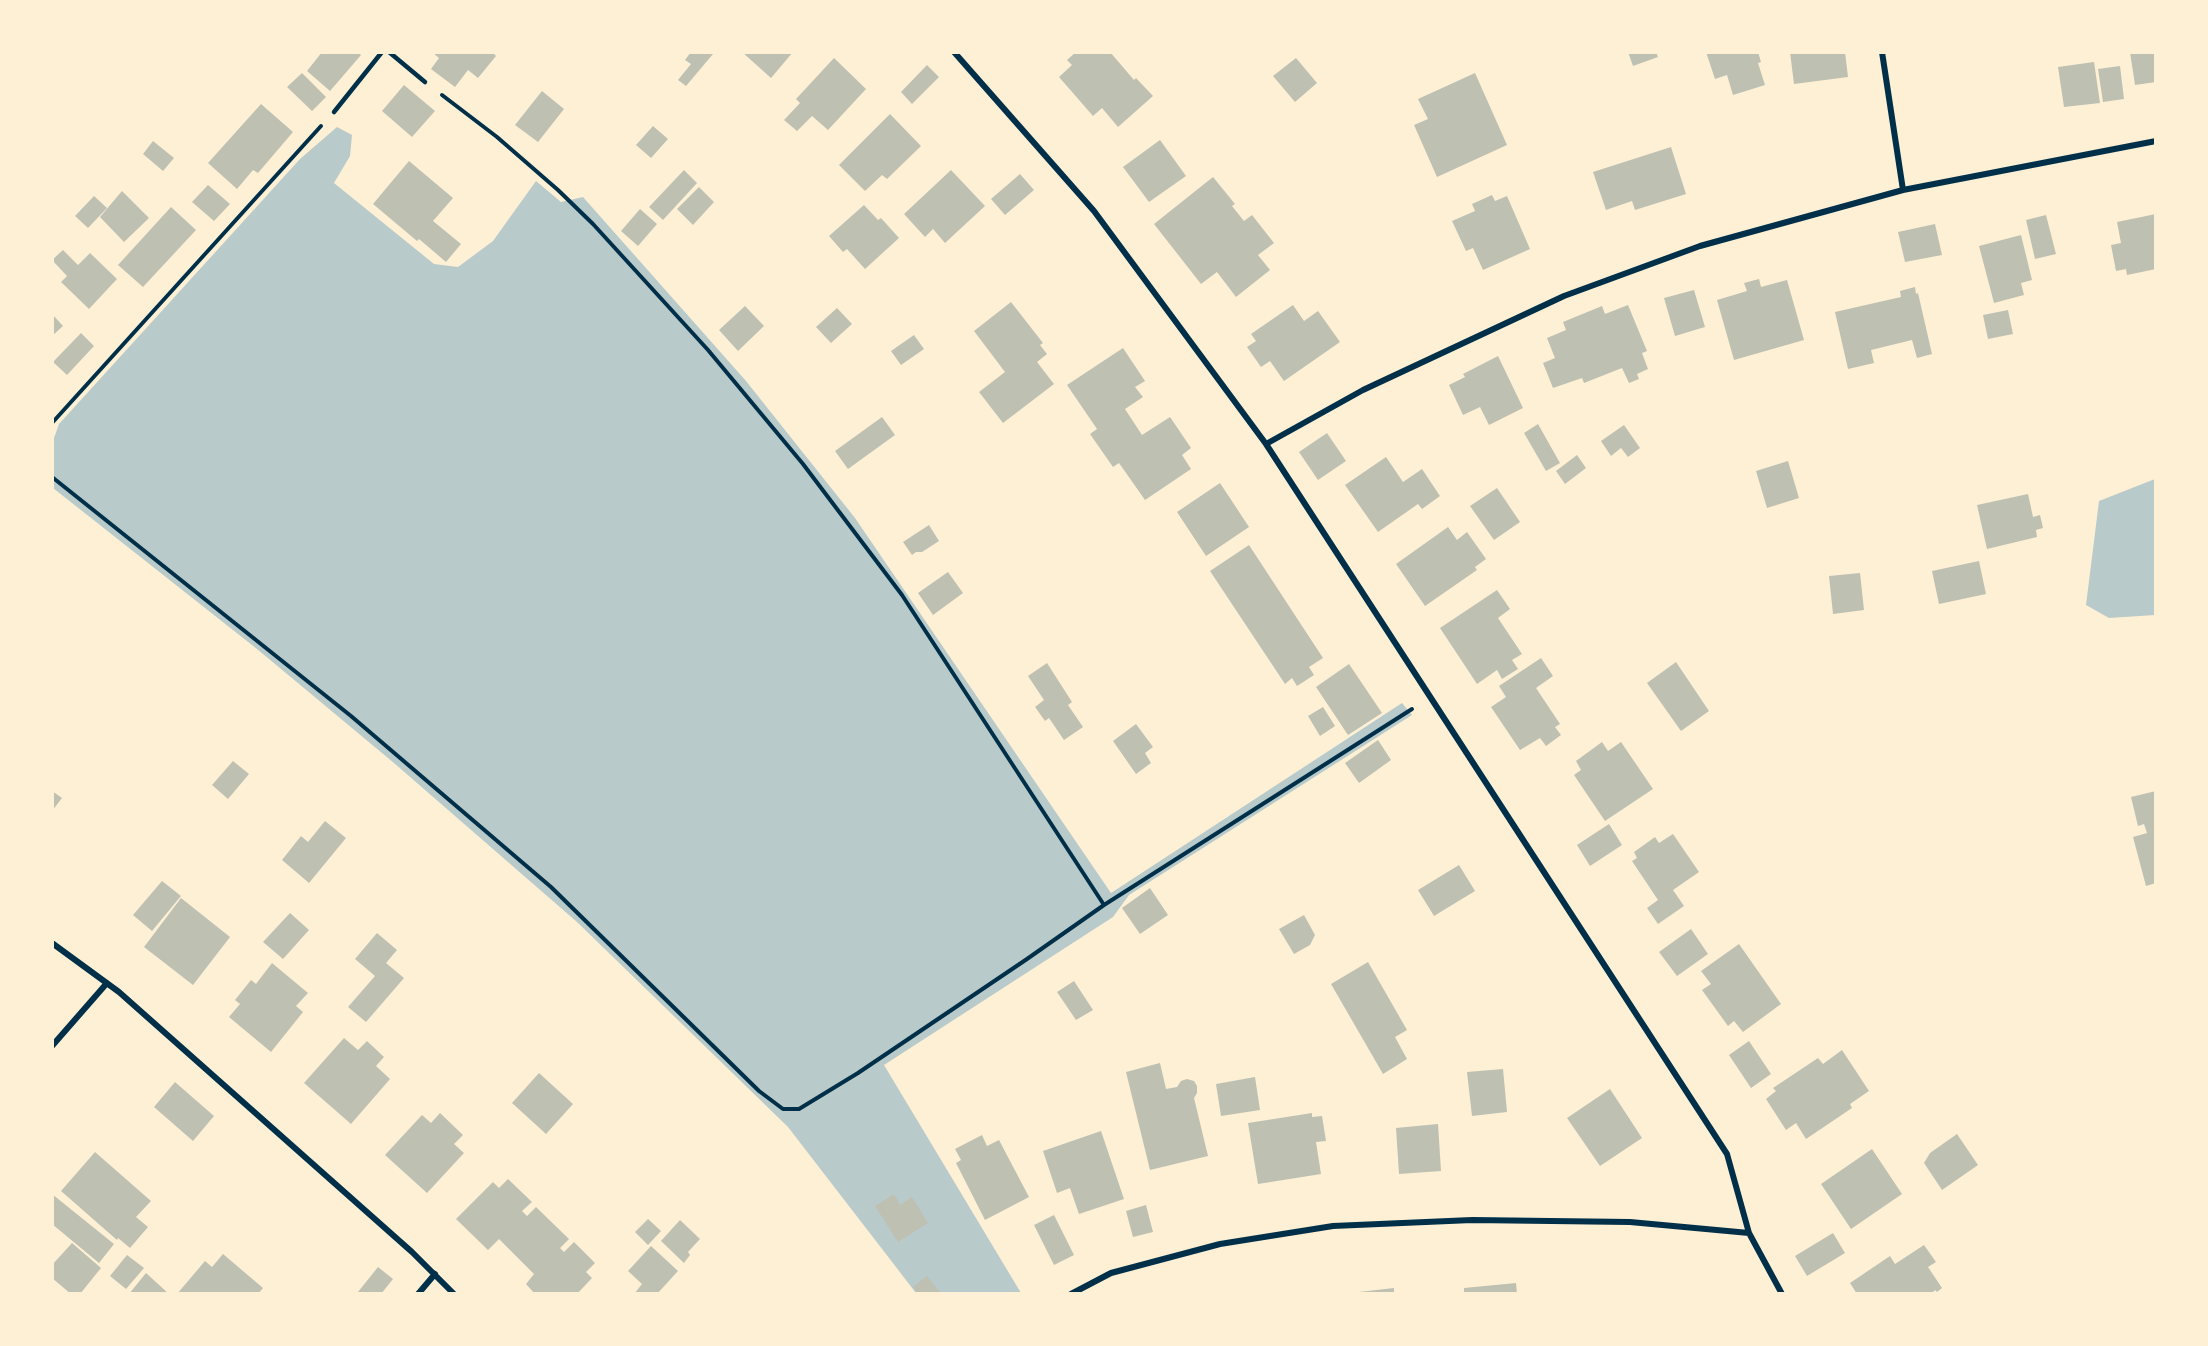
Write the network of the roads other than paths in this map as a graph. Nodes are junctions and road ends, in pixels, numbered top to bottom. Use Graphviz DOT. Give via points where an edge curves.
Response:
graph roads {
  1 [pos="382,52"];
  2 [pos="389,52"];
  3 [pos="954,52"];
  4 [pos="1882,52"];
  5 [pos="425,82"];
  6 [pos="334,112"];
  7 [pos="2156,141"];
  8 [pos="1903,190"];
  9 [pos="1266,444"];
  10 [pos="52,943"];
  11 [pos="107,983"];
  12 [pos="52,1046"];
  13 [pos="1749,1233"];
  14 [pos="435,1274"];
  15 [pos="418,1293"];
  16 [pos="454,1293"];
  17 [pos="1071,1293"];
  18 [pos="1782,1293"];
  1 -- 6 [label="lane"];
  2 -- 5 [label="lane"];
  3 -- 9 [label="street" via="1094,211"];
  4 -- 8 [label="street"];
  7 -- 8 [label="street"];
  8 -- 9 [label="street" via="1700,246 1564,296 1374,385"];
  9 -- 13 [label="street" via="1726,1154"];
  10 -- 11 [label="street"];
  11 -- 12 [label="street"];
  11 -- 14 [label="street"];
  13 -- 17 [label="street" via="1630,1222 1472,1220 1333,1226 1220,1244 1111,1273"];
  13 -- 18 [label="street"];
  14 -- 15 [label="street"];
  14 -- 16 [label="street"];
}
